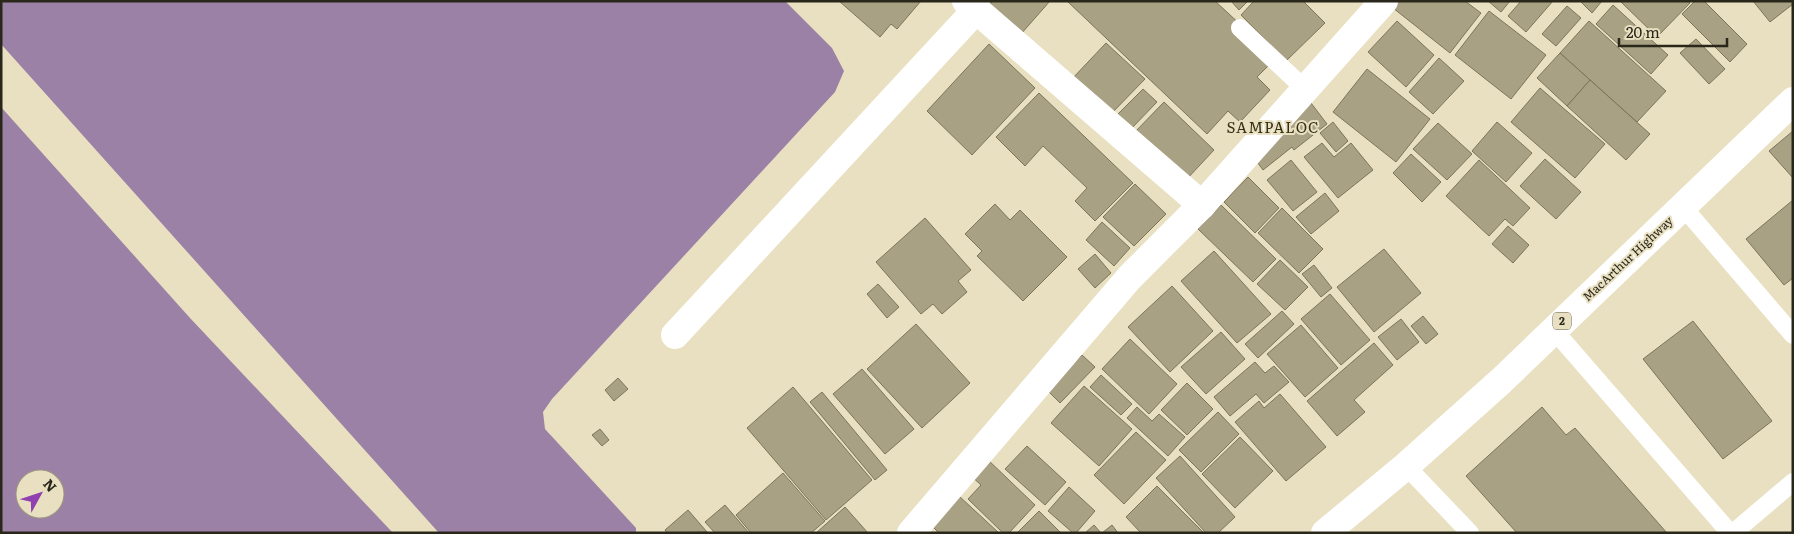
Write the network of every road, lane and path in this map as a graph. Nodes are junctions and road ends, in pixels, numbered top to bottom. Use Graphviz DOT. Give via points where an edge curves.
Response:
graph roads {
  1 [pos="1384,1"];
  2 [pos="971,5"];
  3 [pos="1240,28"];
  4 [pos="1306,90"];
  5 [pos="1793,101"];
  6 [pos="1202,206"];
  7 [pos="1684,208"];
  8 [pos="1554,329"];
  9 [pos="675,335"];
  10 [pos="1793,335"];
  11 [pos="1406,466"];
  12 [pos="1793,482"];
  13 [pos="911,533"];
  14 [pos="1325,533"];
  15 [pos="1470,533"];
  16 [pos="1732,533"];
  1 -- 4 [label="main road"];
  2 -- 6 [label="main road"];
  2 -- 9 [label="main road"];
  3 -- 4 [label="lane"];
  4 -- 6 [label="main road"];
  5 -- 7 [label="main road, MacArthur Highway / 2"];
  6 -- 13 [label="main road" via="1130,277"];
  7 -- 8 [label="main road, MacArthur Highway / 2"];
  7 -- 10 [label="lane"];
  8 -- 11 [label="main road, MacArthur Highway / 2"];
  8 -- 16 [label="lane"];
  11 -- 14 [label="main road, MacArthur Highway / 2"];
  11 -- 15 [label="lane"];
  12 -- 16 [label="lane"];
}
